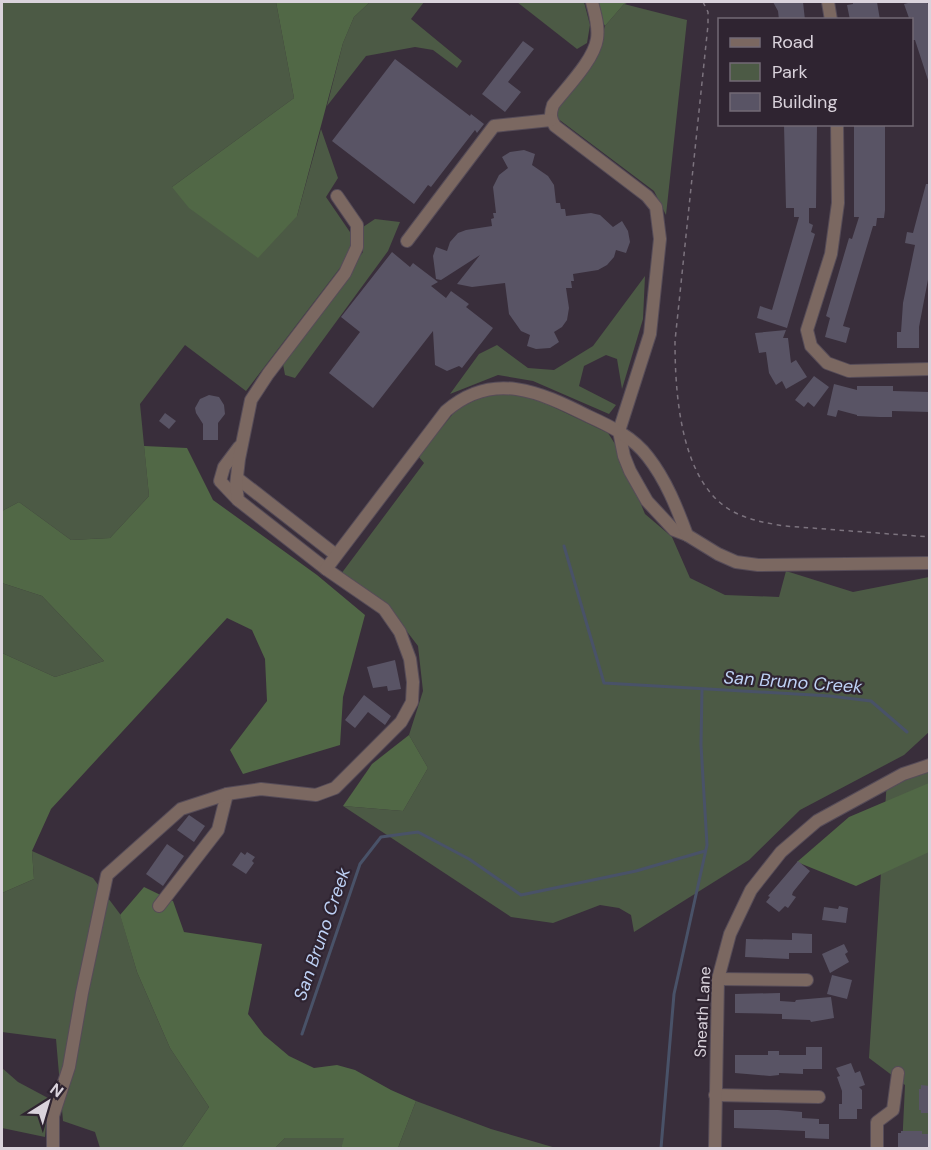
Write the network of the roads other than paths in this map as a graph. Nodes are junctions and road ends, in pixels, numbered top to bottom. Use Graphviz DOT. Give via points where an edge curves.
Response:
graph roads {
  1 [pos="592,2"];
  2 [pos="828,2"];
  3 [pos="831,18"];
  4 [pos="551,120"];
  5 [pos="837,126"];
  6 [pos="337,196"];
  7 [pos="407,241"];
  8 [pos="930,369"];
  9 [pos="618,431"];
  10 [pos="242,444"];
  11 [pos="237,478"];
  12 [pos="238,500"];
  13 [pos="687,535"];
  14 [pos="336,555"];
  15 [pos="930,563"];
  16 [pos="326,569"];
  17 [pos="930,765"];
  18 [pos="227,794"];
  19 [pos="159,906"];
  20 [pos="718,979"];
  21 [pos="807,980"];
  22 [pos="898,1073"];
  23 [pos="715,1095"];
  24 [pos="819,1097"];
  25 [pos="53,1149"];
  26 [pos="715,1149"];
  27 [pos="877,1149"];
  1 -- 4 [label="street" via="598,28 594,50 553,105"];
  2 -- 3 [label="street"];
  4 -- 7 [label="street" via="494,126"];
  4 -- 9 [label="street" via="656,207 660,239 652,323"];
  5 -- 8 [label="street" via="838,203 831,254 807,330 811,346 827,363 849,370"];
  6 -- 10 [label="street" via="357,225 357,247 345,273 251,400"];
  9 -- 13 [label="street" via="648,456 674,499"];
  9 -- 13 [label="street" via="630,471 647,501 674,530"];
  9 -- 14 [label="street" via="536,392 502,388 470,395 446,411"];
  10 -- 11 [label="street"];
  10 -- 12 [label="street" via="224,467 220,481"];
  11 -- 12 [label="street"];
  11 -- 14 [label="street"];
  12 -- 16 [label="street"];
  13 -- 15 [label="street" via="736,562 758,565"];
  14 -- 16 [label="street"];
  16 -- 18 [label="street" via="384,609 400,632 410,659 412,702 401,722 335,788 316,795 261,789"];
  17 -- 20 [label="street, Sneath Lane" via="903,774 838,808 781,852 764,871 739,912"];
  18 -- 19 [label="street" via="218,830"];
  18 -- 25 [label="street" via="181,809 107,875 69,1067 53,1116"];
  20 -- 21 [label="street"];
  20 -- 23 [label="street, Sneath Lane"];
  22 -- 27 [label="street" via="893,1110 877,1122"];
  23 -- 24 [label="street"];
  23 -- 26 [label="street, Sneath Lane"];
}
